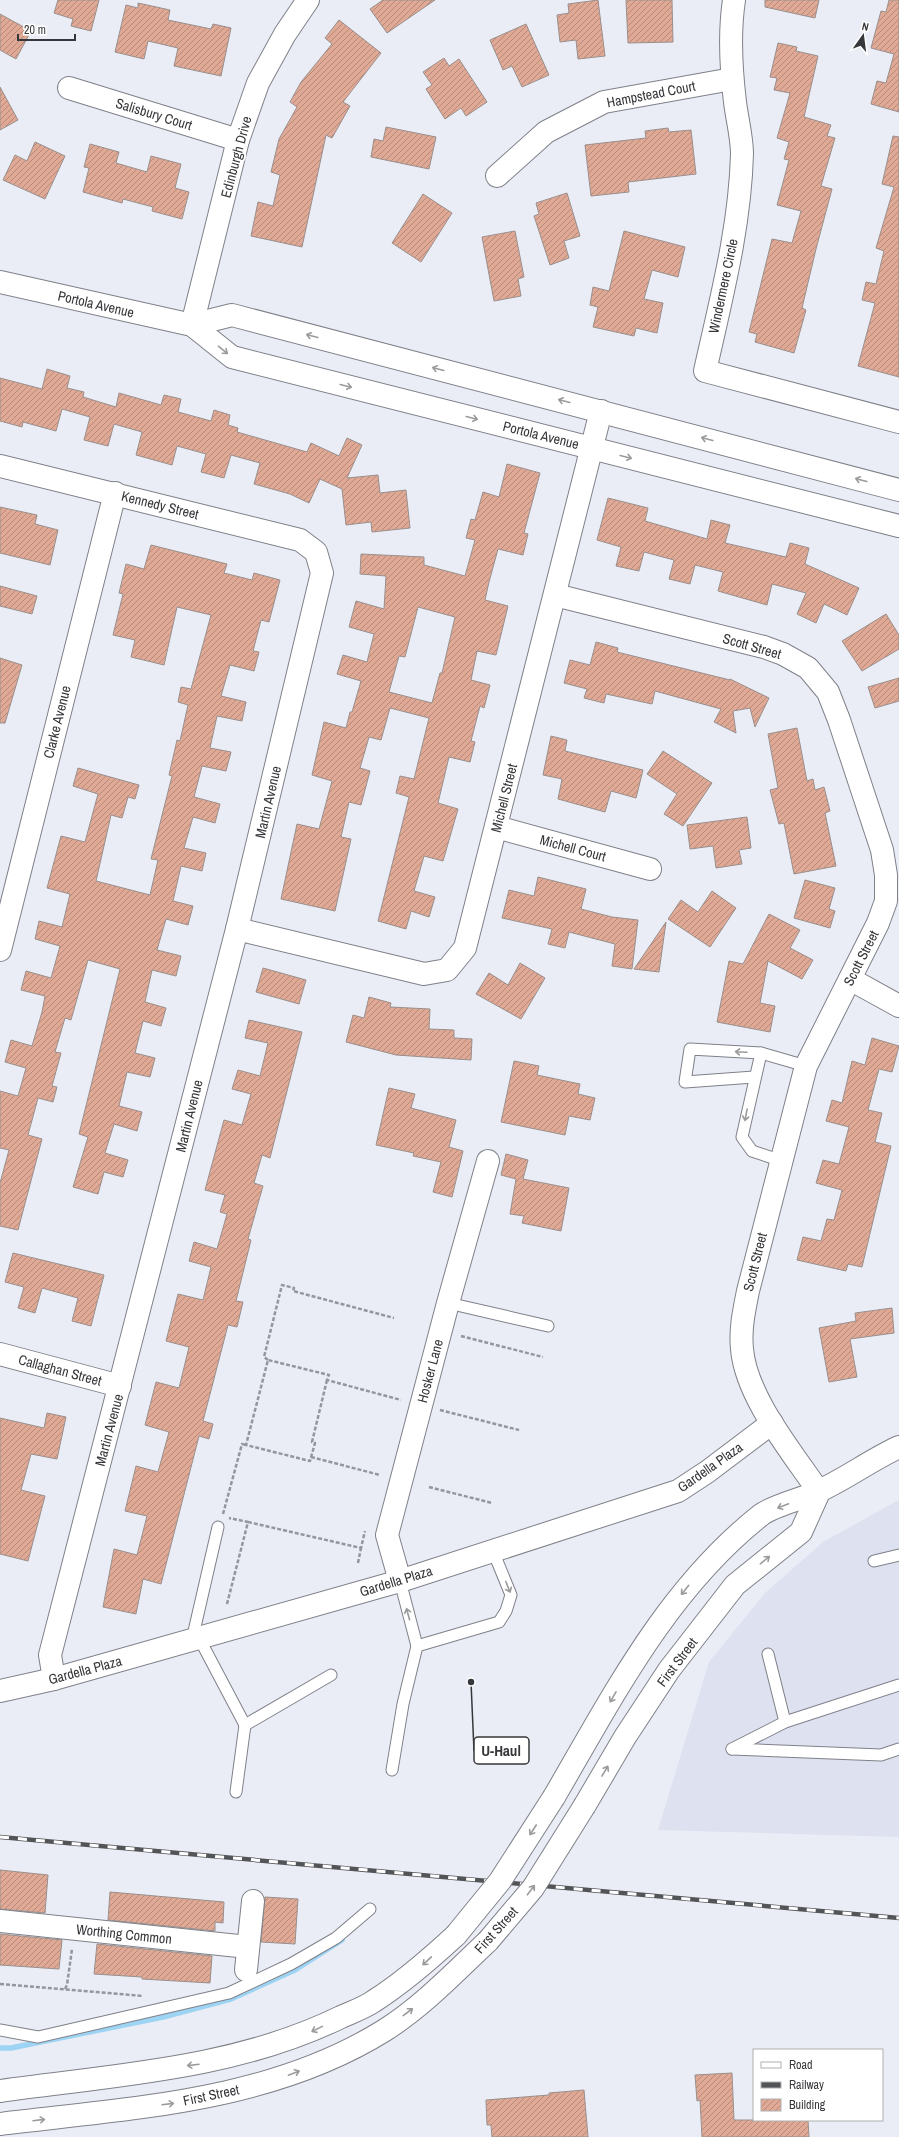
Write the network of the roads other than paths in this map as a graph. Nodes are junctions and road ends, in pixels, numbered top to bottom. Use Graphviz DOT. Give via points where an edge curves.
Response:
graph roads {
  1 [pos="308,0"];
  2 [pos="734,0"];
  3 [pos="732,79"];
  4 [pos="69,88"];
  5 [pos="238,140"];
  6 [pos="497,176"];
  7 [pos="0,282"];
  8 [pos="192,325"];
  9 [pos="601,411"];
  10 [pos="899,422"];
  11 [pos="592,448"];
  12 [pos="0,466"];
  13 [pos="899,490"];
  14 [pos="114,493"];
  15 [pos="899,526"];
  16 [pos="316,552"];
  17 [pos="555,596"];
  18 [pos="496,827"];
  19 [pos="650,869"];
  20 [pos="237,929"];
  21 [pos="0,950"];
  22 [pos="850,979"];
  23 [pos="899,1006"];
  24 [pos="761,1053"];
  25 [pos="806,1066"];
  26 [pos="754,1077"];
  27 [pos="782,1160"];
  28 [pos="488,1161"];
  29 [pos="448,1303"];
  30 [pos="548,1326"];
  31 [pos="0,1354"];
  32 [pos="120,1386"];
  33 [pos="772,1423"];
  34 [pos="899,1447"];
  35 [pos="819,1492"];
  36 [pos="218,1527"];
  37 [pos="493,1551"];
  38 [pos="899,1555"];
  39 [pos="874,1562"];
  40 [pos="400,1581"];
  41 [pos="195,1639"];
  42 [pos="417,1646"];
  43 [pos="768,1654"];
  44 [pos="331,1675"];
  45 [pos="54,1679"];
  46 [pos="899,1685"];
  47 [pos="0,1691"];
  48 [pos="785,1722"];
  49 [pos="245,1725"];
  50 [pos="899,1749"];
  51 [pos="392,1770"];
  52 [pos="236,1792"];
  53 [pos="253,1902"];
  54 [pos="370,1909"];
  55 [pos="0,1921"];
  56 [pos="248,1946"];
  57 [pos="246,1970"];
  58 [pos="0,2030"];
  59 [pos="0,2090"];
  60 [pos="0,2124"];
  1 -- 5 [label="street, Edinburgh Drive" via="285,34 258,83"];
  2 -- 3 [label="street, Windermere Circle" via="731,17"];
  3 -- 6 [label="street, Hampstead Court" via="604,102 546,132"];
  3 -- 10 [label="street, Windermere Circle" via="742,152 739,198 731,253 705,371"];
  4 -- 5 [label="street, Salisbury Court"];
  5 -- 8 [label="street, Edinburgh Drive"];
  7 -- 8 [label="street, Portola Avenue"];
  9 -- 8 [label="street, Portola Avenue, one-way" via="232,315"];
  8 -- 11 [label="street, Portola Avenue, one-way" via="232,357"];
  9 -- 11 [label="street, Michell Street"];
  13 -- 9 [label="street, Portola Avenue, one-way"];
  11 -- 15 [label="street, Portola Avenue, one-way"];
  11 -- 17 [label="street, Michell Street"];
  12 -- 14 [label="street, Kennedy Street"];
  14 -- 16 [label="street, Kennedy Street" via="300,540"];
  14 -- 21 [label="street, Clarke Avenue"];
  16 -- 20 [label="street, Martin Avenue" via="322,573"];
  17 -- 18 [label="street, Michell Street"];
  17 -- 22 [label="street, Scott Street" via="783,654 808,668 828,692 882,850 886,875 886,901"];
  18 -- 19 [label="street, Michell Court"];
  18 -- 20 [label="street, Michell Street" via="466,948 447,970 424,974"];
  20 -- 32 [label="street, Martin Avenue"];
  22 -- 23 [label="street"];
  22 -- 25 [label="street, Scott Street"];
  24 -- 25 [label="lane"];
  24 -- 26 [label="lane"];
  24 -- 26 [label="lane, one-way" via="690,1049 685,1082"];
  25 -- 27 [label="street, Scott Street"];
  26 -- 27 [label="lane, one-way" via="742,1137 752,1151"];
  27 -- 33 [label="street, Scott Street" via="741,1324 742,1350 752,1386"];
  28 -- 29 [label="street, Hosker Lane"];
  29 -- 30 [label="lane"];
  29 -- 40 [label="street, Hosker Lane" via="387,1535"];
  31 -- 32 [label="street, Callaghan Street"];
  32 -- 45 [label="street, Martin Avenue" via="50,1655"];
  33 -- 35 [label="street, Scott Street"];
  33 -- 37 [label="street, Gardella Plaza" via="678,1491"];
  34 -- 35 [label="street, First Street"];
  35 -- 59 [label="street, First Street, one-way, bridge" via="762,1514 708,1562 662,1618 554,1797 500,1880 456,1935 417,1971 373,2002 311,2032 248,2053 200,2064"];
  60 -- 35 [label="street, First Street, one-way, bridge" via="186,2101 264,2084 331,2059 385,2030 429,1996 488,1941 533,1888 669,1670 735,1585 801,1532"];
  36 -- 41 [label="lane"];
  37 -- 40 [label="street, Gardella Plaza"];
  37 -- 42 [label="lane, one-way" via="511,1595 499,1622"];
  38 -- 39 [label="lane"];
  40 -- 41 [label="street, Gardella Plaza"];
  42 -- 40 [label="lane, one-way"];
  41 -- 45 [label="street, Gardella Plaza"];
  41 -- 49 [label="lane"];
  42 -- 51 [label="lane" via="403,1704"];
  43 -- 48 [label="lane"];
  44 -- 49 [label="lane"];
  45 -- 47 [label="street, Gardella Plaza"];
  46 -- 48 [label="lane"];
  48 -- 50 [label="lane" via="732,1749 881,1755"];
  49 -- 52 [label="lane"];
  53 -- 56 [label="street"];
  54 -- 58 [label="lane" via="336,1938 291,1964 229,1993 38,2037"];
  55 -- 56 [label="street, Worthing Common"];
  56 -- 57 [label="street"];
}
